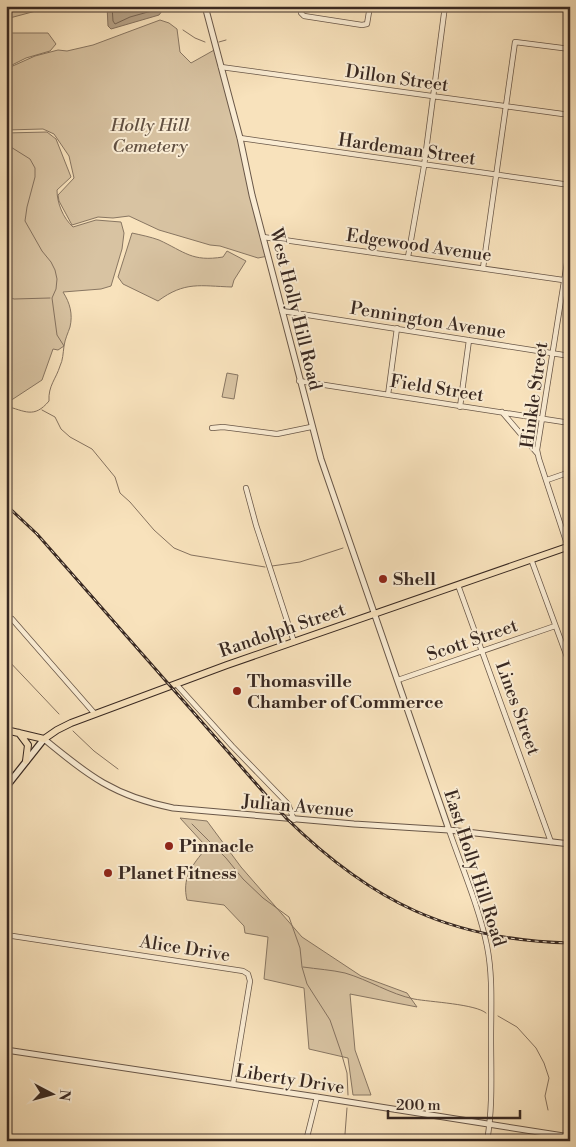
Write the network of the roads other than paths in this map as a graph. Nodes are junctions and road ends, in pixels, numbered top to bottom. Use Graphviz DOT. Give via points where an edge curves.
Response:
graph roads {
  1 [pos="205,6"];
  2 [pos="301,6"];
  3 [pos="370,6"];
  4 [pos="445,6"];
  5 [pos="570,49"];
  6 [pos="221,67"];
  7 [pos="433,96"];
  8 [pos="506,107"];
  9 [pos="570,115"];
  10 [pos="240,138"];
  11 [pos="424,166"];
  12 [pos="497,175"];
  13 [pos="570,185"];
  14 [pos="264,237"];
  15 [pos="570,244"];
  16 [pos="408,257"];
  17 [pos="482,268"];
  18 [pos="564,280"];
  19 [pos="570,280"];
  20 [pos="282,311"];
  21 [pos="397,328"];
  22 [pos="469,340"];
  23 [pos="553,353"];
  24 [pos="570,356"];
  25 [pos="300,381"];
  26 [pos="388,395"];
  27 [pos="460,407"];
  28 [pos="502,412"];
  29 [pos="542,418"];
  30 [pos="570,423"];
  31 [pos="311,427"];
  32 [pos="212,428"];
  33 [pos="538,454"];
  34 [pos="570,472"];
  35 [pos="547,480"];
  36 [pos="246,488"];
  37 [pos="569,546"];
  38 [pos="531,559"];
  39 [pos="458,585"];
  40 [pos="375,614"];
  41 [pos="12,619"];
  42 [pos="555,626"];
  43 [pos="294,642"];
  44 [pos="482,650"];
  45 [pos="570,664"];
  46 [pos="398,680"];
  47 [pos="176,684"];
  48 [pos="95,714"];
  49 [pos="6,730"];
  50 [pos="19,733"];
  51 [pos="44,739"];
  52 [pos="26,761"];
  53 [pos="6,787"];
  54 [pos="294,820"];
  55 [pos="449,830"];
  56 [pos="552,842"];
  57 [pos="570,844"];
  58 [pos="6,935"];
  59 [pos="6,1050"];
  60 [pos="232,1084"];
  61 [pos="317,1097"];
  62 [pos="490,1124"];
  63 [pos="570,1137"];
  64 [pos="556,1138"];
  65 [pos="306,1141"];
  66 [pos="486,1141"];
  1 -- 6 [label="street, West Holly Hill Road"];
  2 -- 3 [label="street" via="304,16 362,25 367,24"];
  4 -- 7 [label="street"];
  5 -- 8 [label="street" via="515,42"];
  6 -- 7 [label="street, Dillon Street"];
  6 -- 10 [label="street, West Holly Hill Road"];
  7 -- 8 [label="street, Dillon Street"];
  7 -- 11 [label="street"];
  8 -- 9 [label="street, Dillon Street"];
  8 -- 12 [label="street"];
  10 -- 11 [label="street, Hardeman Street"];
  10 -- 14 [label="street, West Holly Hill Road"];
  11 -- 12 [label="street, Hardeman Street"];
  11 -- 16 [label="street"];
  12 -- 13 [label="street, Hardeman Street"];
  12 -- 17 [label="street"];
  14 -- 16 [label="street, Edgewood Avenue"];
  14 -- 20 [label="street, West Holly Hill Road"];
  15 -- 18 [label="street, Hinkle Street"];
  16 -- 17 [label="street, Edgewood Avenue"];
  17 -- 18 [label="street, Edgewood Avenue"];
  18 -- 19 [label="street, Edgewood Avenue"];
  18 -- 23 [label="street, Hinkle Street"];
  20 -- 21 [label="street, Pennington Avenue"];
  20 -- 25 [label="street, West Holly Hill Road"];
  21 -- 22 [label="street, Pennington Avenue"];
  21 -- 26 [label="street"];
  22 -- 23 [label="street, Pennington Avenue"];
  22 -- 27 [label="street"];
  23 -- 24 [label="street, Pennington Avenue"];
  23 -- 29 [label="street, Hinkle Street"];
  25 -- 26 [label="street, Field Street"];
  25 -- 31 [label="street, West Holly Hill Road"];
  26 -- 27 [label="street, Field Street"];
  27 -- 28 [label="street, Field Street"];
  28 -- 29 [label="street, Field Street"];
  28 -- 33 [label="street"];
  29 -- 30 [label="street, Field Street"];
  29 -- 33 [label="street, Hinkle Street"];
  31 -- 32 [label="street" via="277,434"];
  31 -- 40 [label="street, West Holly Hill Road"];
  33 -- 35 [label="street, Hinkle Street"];
  34 -- 35 [label="street"];
  35 -- 37 [label="street, Hinkle Street"];
  36 -- 43 [label="street"];
  37 -- 38 [label="main road, Randolph Street"];
  38 -- 39 [label="main road, Randolph Street"];
  38 -- 42 [label="street"];
  39 -- 40 [label="main road, Randolph Street"];
  39 -- 44 [label="street, Lines Street"];
  40 -- 43 [label="main road, Randolph Street"];
  40 -- 46 [label="street, East Holly Hill Road"];
  41 -- 48 [label="street"];
  42 -- 44 [label="street, Scott Street"];
  42 -- 45 [label="street"];
  43 -- 47 [label="main road, Randolph Street"];
  44 -- 46 [label="street, Scott Street"];
  44 -- 56 [label="street, Lines Street"];
  46 -- 55 [label="street, East Holly Hill Road"];
  47 -- 48 [label="main road, Randolph Street"];
  47 -- 54 [label="street" via="288,804"];
  48 -- 51 [label="main road, Randolph Street"];
  49 -- 50 [label="main road"];
  50 -- 51 [label="main road"];
  50 -- 52 [label="main road" via="28,745"];
  51 -- 52 [label="main road"];
  51 -- 54 [label="street, Julian Avenue" via="75,766 107,787 147,803"];
  52 -- 53 [label="main road"];
  54 -- 55 [label="street, Julian Avenue"];
  55 -- 56 [label="street, Julian Avenue"];
  55 -- 62 [label="street, East Holly Hill Road" via="489,954"];
  56 -- 57 [label="street, Julian Avenue"];
  58 -- 60 [label="street, Alice Drive" via="248,974 250,981"];
  59 -- 60 [label="street, Liberty Drive"];
  60 -- 61 [label="street, Liberty Drive"];
  61 -- 62 [label="street, Liberty Drive"];
  61 -- 65 [label="street"];
  62 -- 64 [label="street, Liberty Drive"];
  62 -- 66 [label="street, East Holly Hill Road"];
  63 -- 64 [label="street, Liberty Drive"];
}
